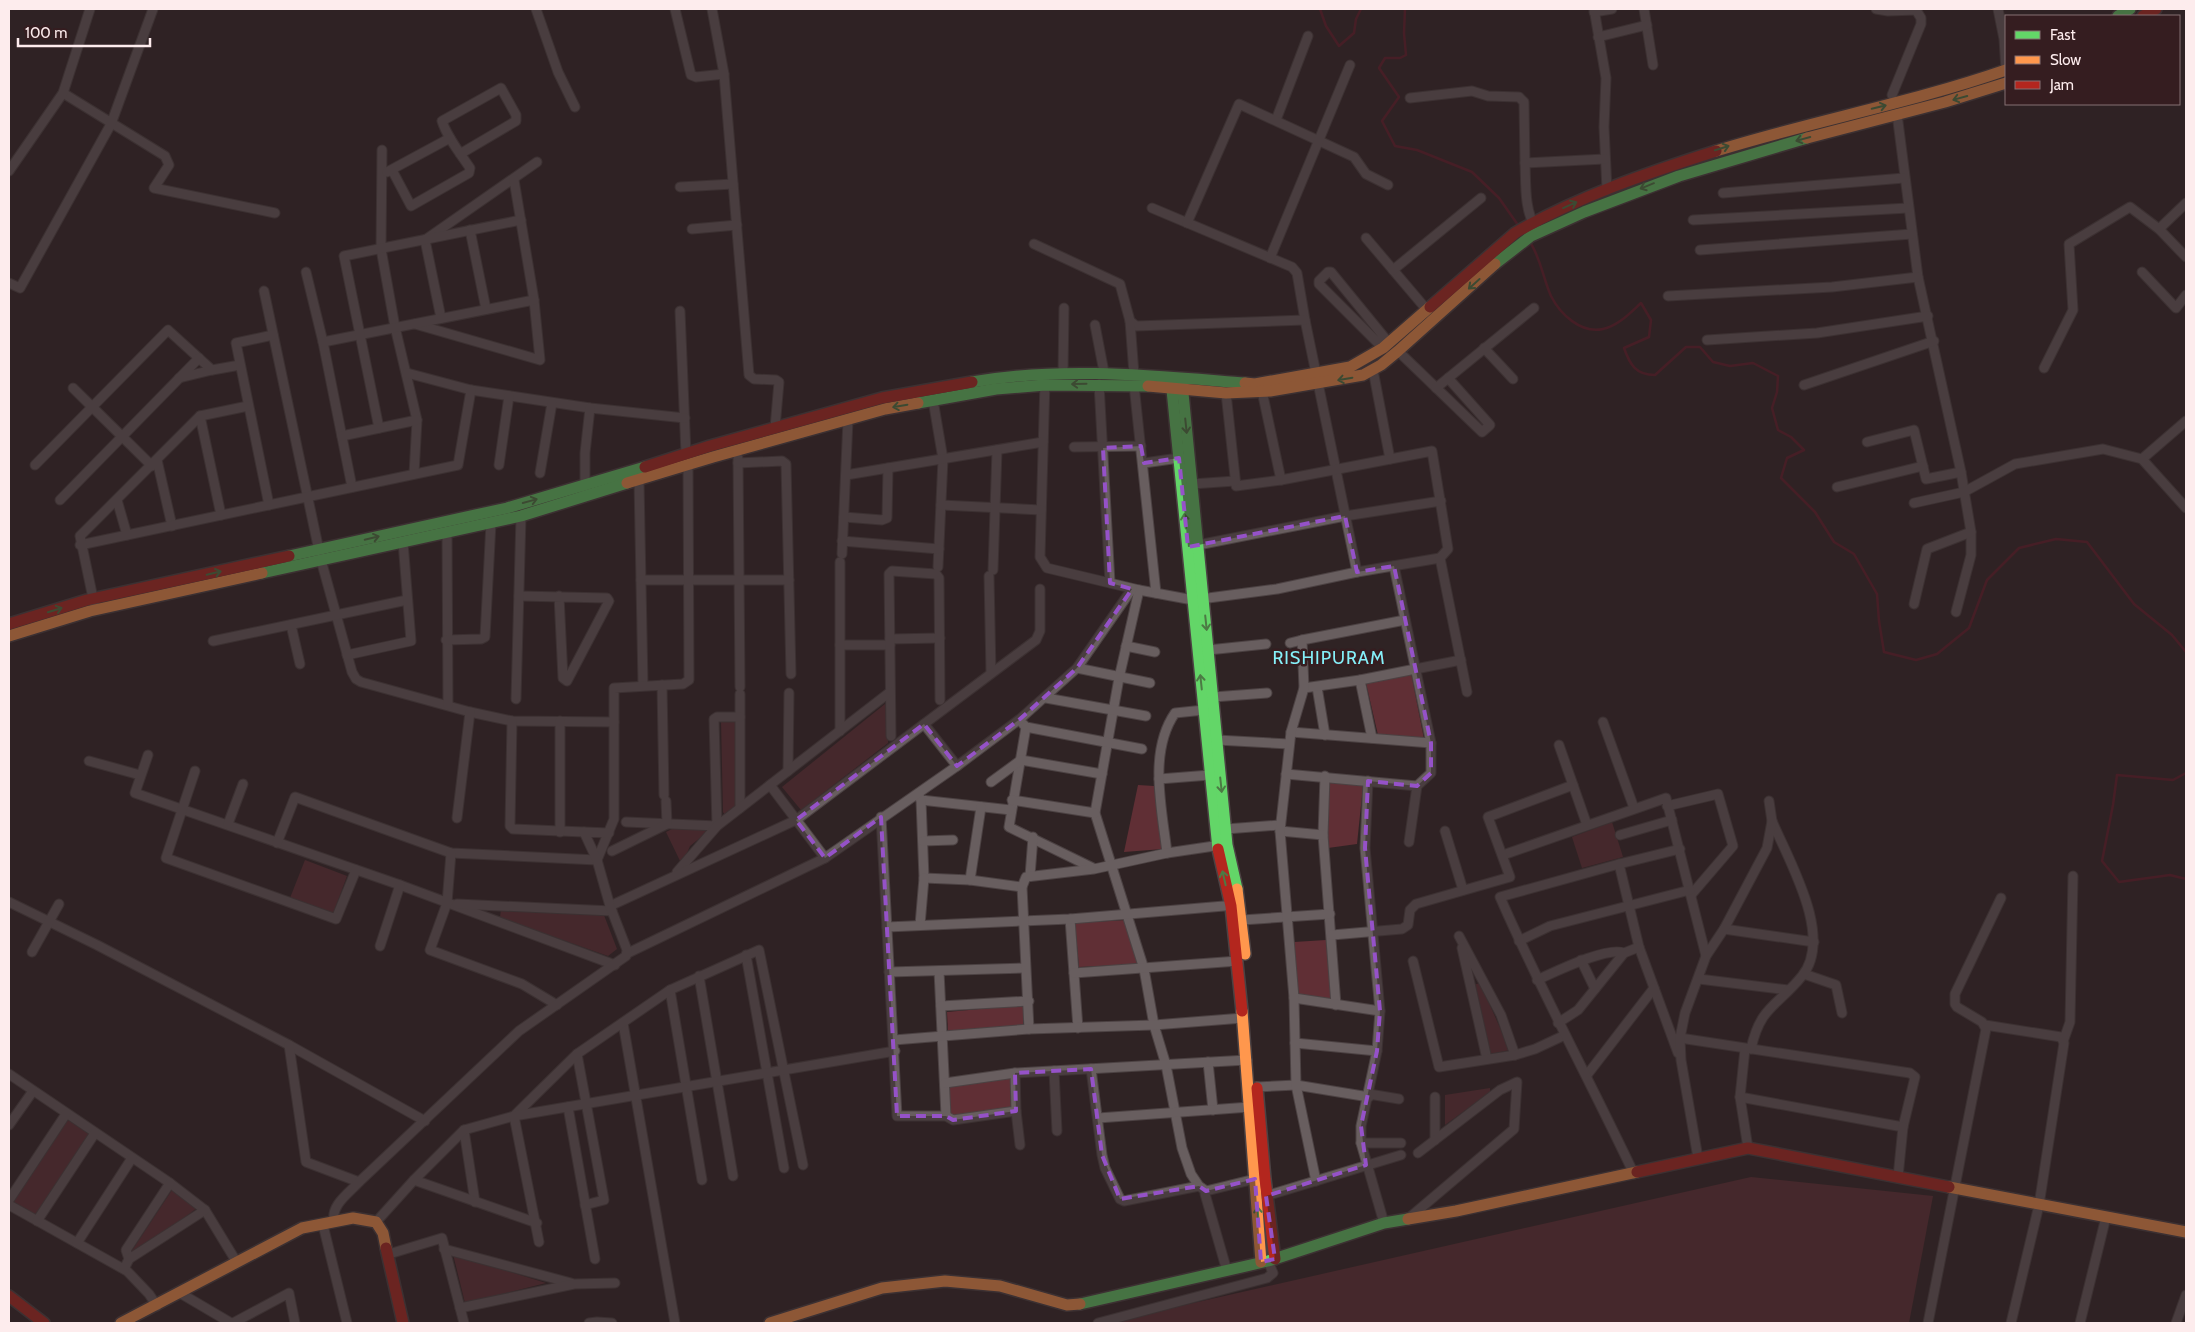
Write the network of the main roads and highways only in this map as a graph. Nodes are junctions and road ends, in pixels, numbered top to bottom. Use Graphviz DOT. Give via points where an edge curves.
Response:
graph roads {
  1 [pos="2156,9"];
  2 [pos="2145,15"];
  3 [pos="2005,70"];
  4 [pos="2005,83"];
  5 [pos="1532,229"];
  6 [pos="1506,247"];
  7 [pos="1318,378"];
  8 [pos="1045,379"];
  9 [pos="1134,379"];
  10 [pos="1177,383"];
  11 [pos="687,459"];
  12 [pos="584,492"];
  13 [pos="320,555"];
  14 [pos="1198,599"];
  15 [pos="95,604"];
  16 [pos="9,624"];
  17 [pos="9,636"];
  18 [pos="1222,845"];
  19 [pos="1236,905"];
  20 [pos="2186,1232"];
  21 [pos="1268,1261"];
  22 [pos="9,1296"];
  23 [pos="44,1323"];
  24 [pos="121,1323"];
  25 [pos="403,1323"];
  26 [pos="770,1323"];
  1 -- 2 [label="main road"];
  5 -- 3 [label="main road, one-way" via="1607,190 1682,161 1956,87"];
  4 -- 5 [label="main road, one-way" via="1969,96 1783,144 1657,183"];
  5 -- 6 [label="main road"];
  6 -- 7 [label="main road" via="1374,356"];
  6 -- 7 [label="main road, one-way" via="1398,351 1373,370 1352,378"];
  7 -- 10 [label="main road" via="1255,384"];
  7 -- 10 [label="main road" via="1262,391 1226,393"];
  9 -- 8 [label="main road, one-way" via="1099,384"];
  8 -- 9 [label="main road" via="1063,373 1104,372"];
  8 -- 11 [label="main road, one-way" via="885,409 738,450"];
  8 -- 11 [label="main road" via="995,378 882,398 775,428"];
  9 -- 10 [label="main road"];
  14 -- 10 [label="main road, one-way" via="1179,458"];
  10 -- 14 [label="main road, one-way" via="1198,545"];
  11 -- 12 [label="main road"];
  11 -- 12 [label="main road" via="639,481"];
  13 -- 12 [label="main road, one-way"];
  12 -- 13 [label="main road" via="521,516 403,542"];
  13 -- 15 [label="main road"];
  18 -- 14 [label="main road, one-way" via="1210,775"];
  14 -- 18 [label="main road, one-way" via="1208,650 1226,829"];
  16 -- 15 [label="main road, one-way"];
  15 -- 17 [label="main road"];
  18 -- 19 [label="main road"];
  21 -- 19 [label="main road, one-way" via="1255,1179"];
  19 -- 21 [label="main road" via="1242,920 1266,1196"];
  20 -- 21 [label="main road" via="1748,1148 1456,1211 1384,1223"];
  21 -- 26 [label="main road" via="1076,1305 1000,1286 945,1281 882,1288"];
  22 -- 23 [label="main road"];
  24 -- 25 [label="main road" via="302,1228 353,1218 376,1222 383,1233"];
}
